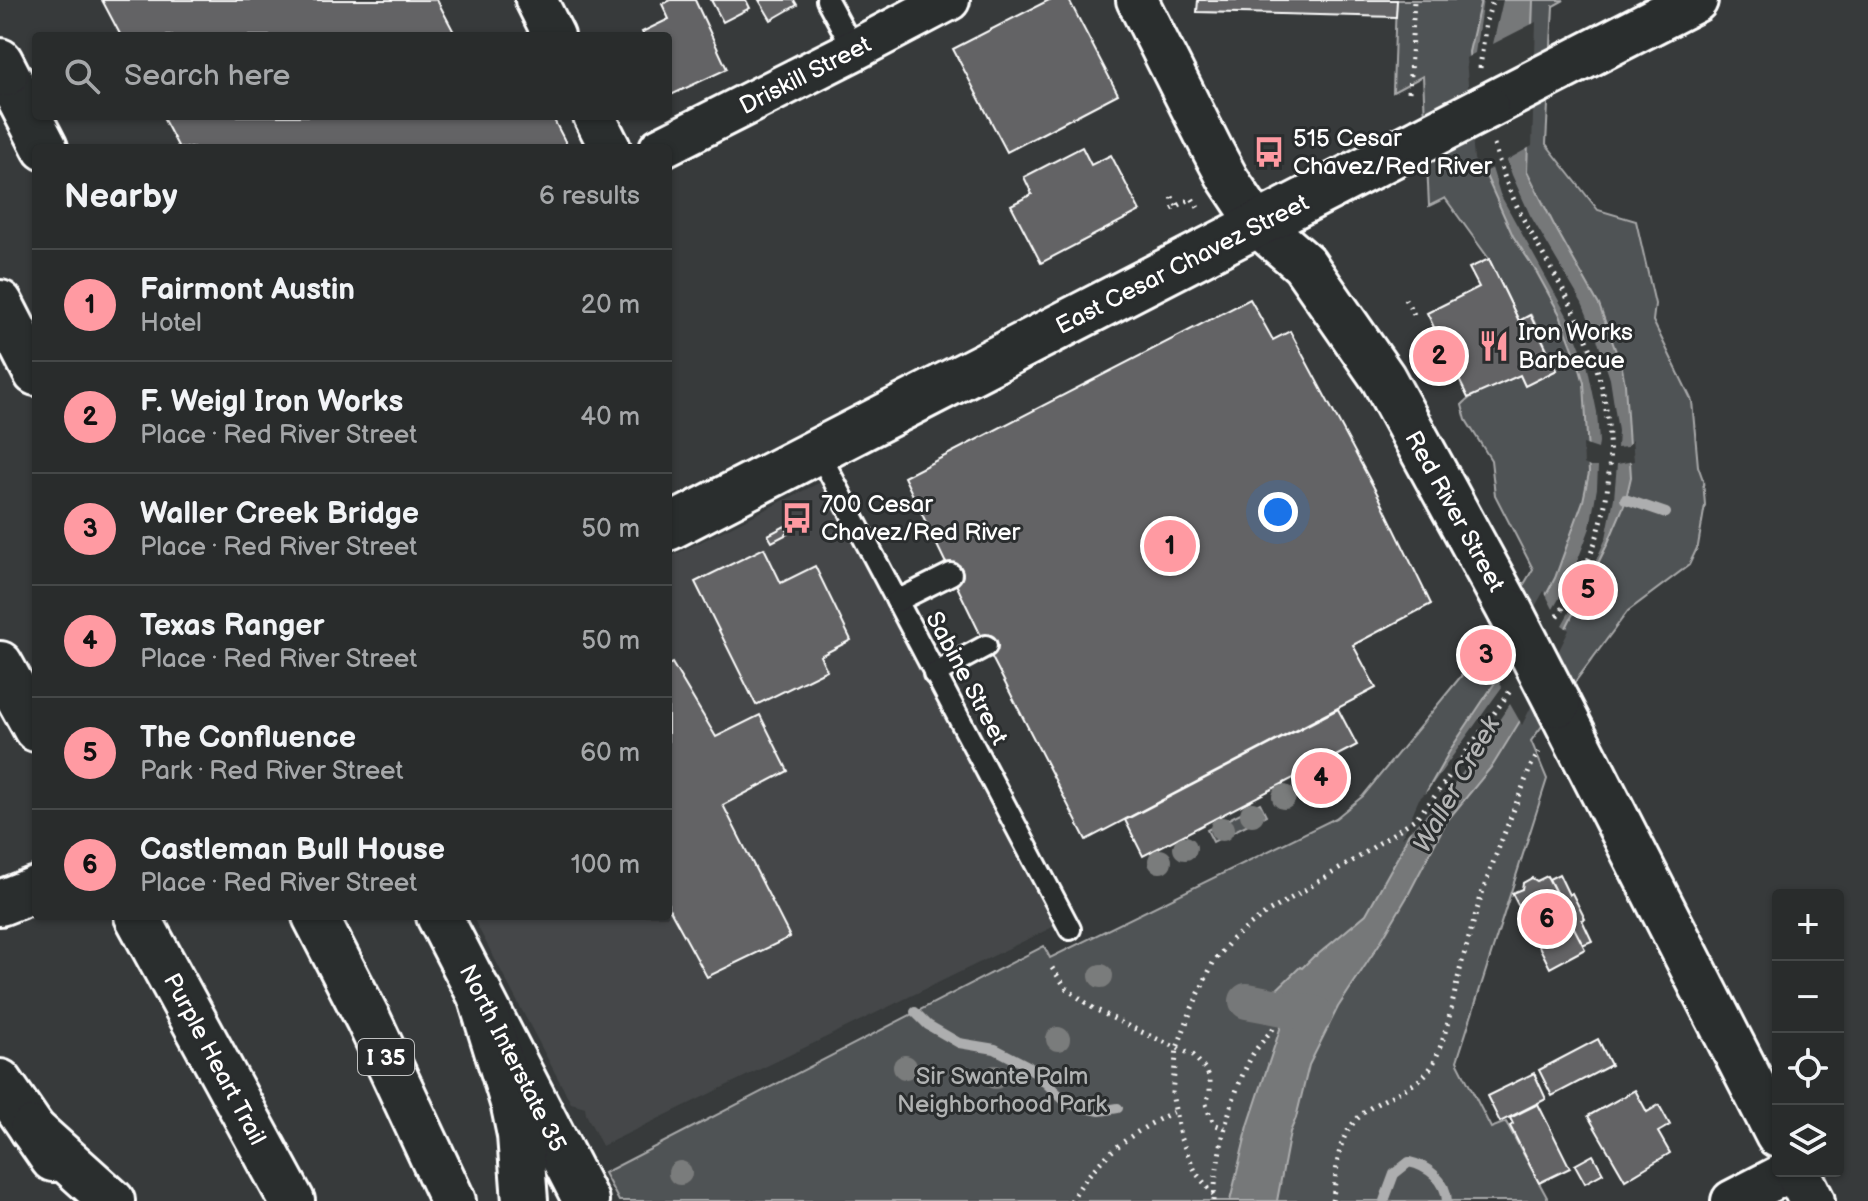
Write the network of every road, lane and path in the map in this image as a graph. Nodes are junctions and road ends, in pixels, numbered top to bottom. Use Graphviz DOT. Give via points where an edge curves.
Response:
graph roads {
  1 [pos="536,0"];
  2 [pos="827,0"];
  3 [pos="949,0"];
  4 [pos="1137,0"];
  5 [pos="1414,0"];
  6 [pos="1493,0"];
  7 [pos="1695,0"];
  8 [pos="1486,21"];
  9 [pos="552,32"];
  10 [pos="854,50"];
  11 [pos="2,67"];
  12 [pos="1409,92"];
  13 [pos="596,120"];
  14 [pos="43,144"];
  15 [pos="608,144"];
  16 [pos="668,144"];
  17 [pos="1172,197"];
  18 [pos="1192,198"];
  19 [pos="1258,224"];
  20 [pos="1405,299"];
  21 [pos="0,303"];
  22 [pos="1416,318"];
  23 [pos="32,365"];
  24 [pos="818,451"];
  25 [pos="672,526"];
  26 [pos="951,574"];
  27 [pos="897,601"];
  28 [pos="986,646"];
  29 [pos="0,664"];
  30 [pos="934,674"];
  31 [pos="32,722"];
  32 [pos="1539,752"];
  33 [pos="32,891"];
  34 [pos="1291,897"];
  35 [pos="0,903"];
  36 [pos="139,920"];
  37 [pos="317,920"];
  38 [pos="441,920"];
  39 [pos="1070,929"];
  40 [pos="1052,968"];
  41 [pos="479,992"];
  42 [pos="1277,1024"];
  43 [pos="1177,1048"];
  44 [pos="2,1090"];
  45 [pos="1176,1111"];
  46 [pos="1772,1123"];
  47 [pos="1225,1128"];
  48 [pos="32,1129"];
  49 [pos="1778,1177"];
  50 [pos="1800,1177"];
  51 [pos="289,1196"];
  52 [pos="1214,1198"];
  53 [pos="82,1201"];
  54 [pos="112,1201"];
  55 [pos="453,1201"];
  56 [pos="525,1201"];
  57 [pos="586,1201"];
  58 [pos="1071,1201"];
  59 [pos="1332,1201"];
  60 [pos="1732,1201"];
  61 [pos="1812,1201"];
  1 -- 9 [label="street"];
  2 -- 10 [label="lane"];
  3 -- 10 [label="street, Driskill Street"];
  4 -- 19 [label="street, Red River Street" via="1228,179"];
  5 -- 12 [label="path"];
  6 -- 8 [label="path"];
  7 -- 19 [label="main road, East Cesar Chavez Street, bridge"];
  10 -- 16 [label="street, Driskill Street"];
  11 -- 14 [label="main road"];
  13 -- 15 [label="street"];
  17 -- 18 [label="path" via="1174,208"];
  19 -- 24 [label="main road, East Cesar Chavez Street"];
  19 -- 46 [label="main road, Red River Street, bridge" via="1304,264 1383,378 1510,611"];
  20 -- 22 [label="path"];
  21 -- 23 [label="main road"];
  24 -- 25 [label="main road, East Cesar Chavez Street"];
  24 -- 27 [label="lane, Sabine Street"];
  26 -- 27 [label="lane"];
  27 -- 30 [label="lane, Sabine Street"];
  28 -- 30 [label="lane"];
  29 -- 31 [label="main road"];
  30 -- 39 [label="lane, Sabine Street"];
  32 -- 59 [label="path" via="1484,887 1436,1058 1428,1074 1371,1106 1353,1124 1343,1138"];
  33 -- 35 [label="main road"];
  34 -- 43 [label="path" via="1232,939 1213,963"];
  36 -- 51 [label="main road, Purple Heart Trail"];
  37 -- 55 [label="main road, I 35"];
  38 -- 41 [label="main road, North Interstate 35"];
  40 -- 43 [label="path" via="1067,989 1093,1008"];
  41 -- 56 [label="main road" via="514,1106"];
  41 -- 57 [label="main road, North Interstate 35"];
  42 -- 47 [label="path" via="1252,1056"];
  43 -- 45 [label="path" via="1172,1093"];
  43 -- 47 [label="path" via="1193,1055 1206,1070 1206,1104 1216,1125"];
  44 -- 48 [label="main road"];
  45 -- 52 [label="path" via="1180,1137"];
  45 -- 58 [label="path" via="1114,1148 1082,1181"];
  47 -- 52 [label="path"];
  48 -- 53 [label="main road"];
  48 -- 54 [label="main road"];
  49 -- 60 [label="street"];
  50 -- 61 [label="main road"];
}
